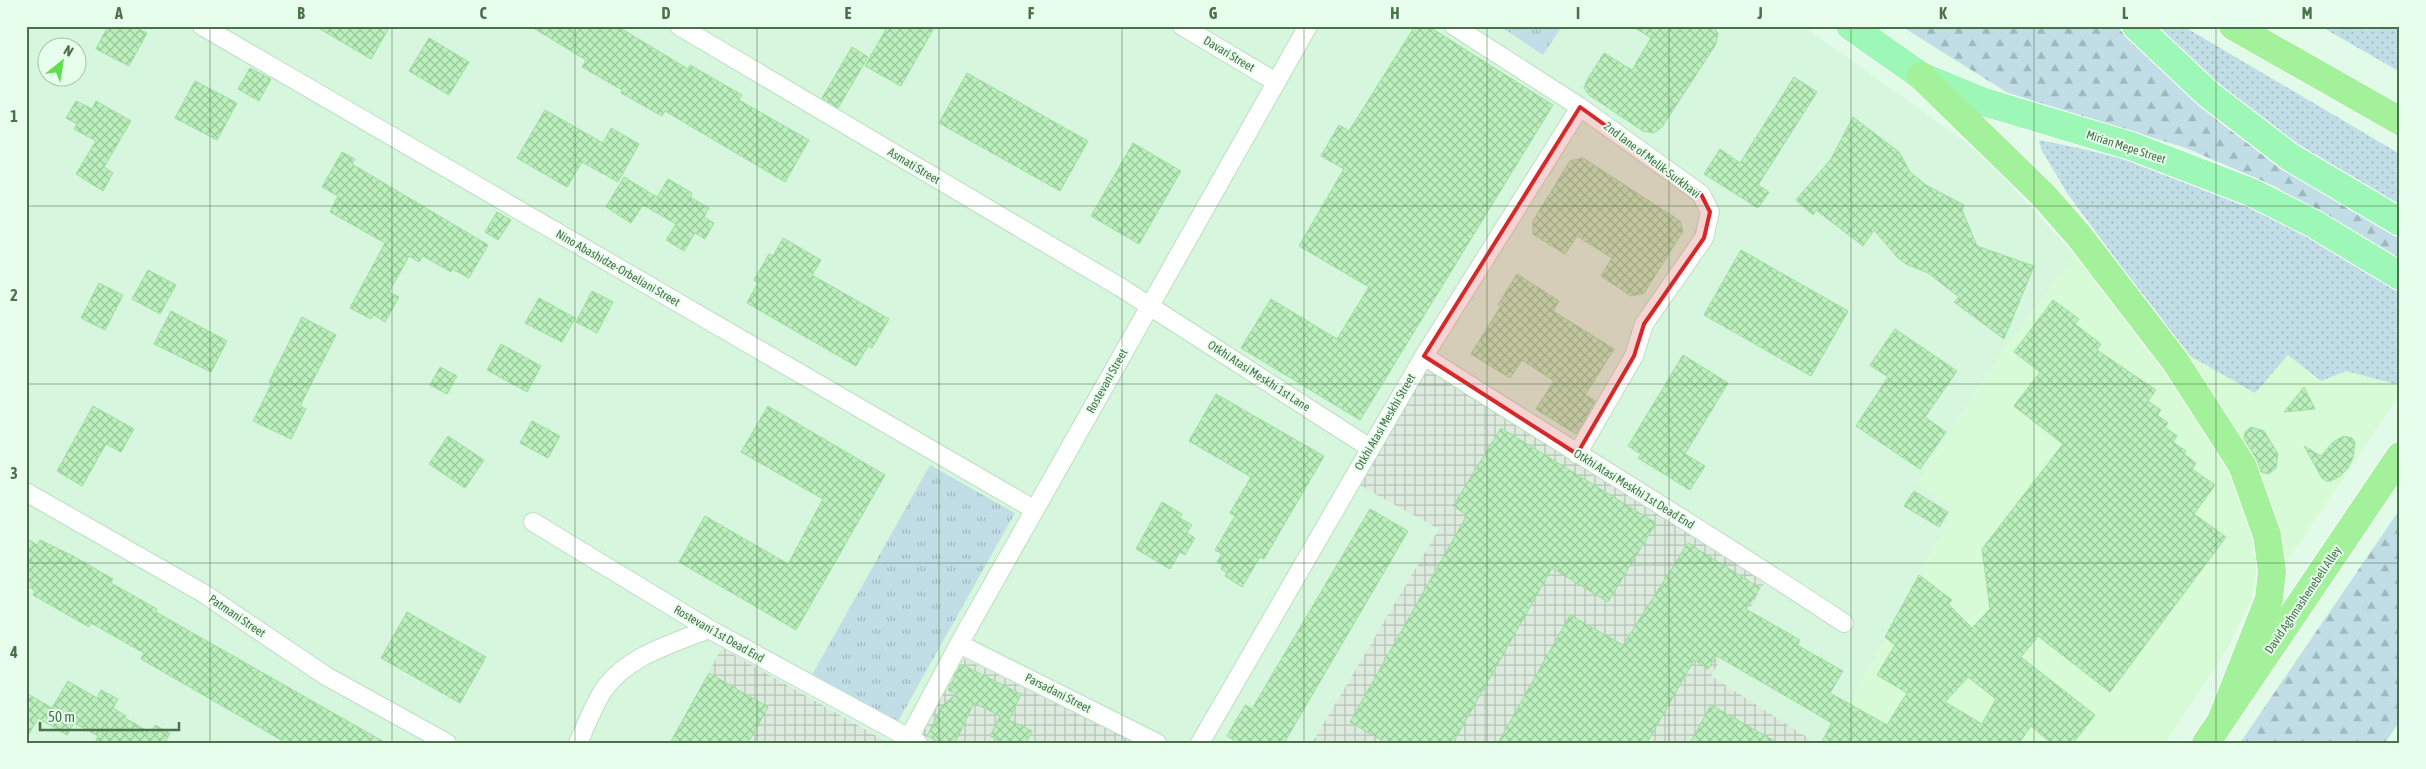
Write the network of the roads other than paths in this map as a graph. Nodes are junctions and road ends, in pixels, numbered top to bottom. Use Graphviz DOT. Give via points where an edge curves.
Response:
graph roads {
  1 [pos="202,26"];
  2 [pos="679,26"];
  3 [pos="1182,26"];
  4 [pos="1308,26"];
  5 [pos="1454,26"];
  6 [pos="1850,26"];
  7 [pos="2136,26"];
  8 [pos="2233,26"];
  9 [pos="1921,76"];
  10 [pos="1276,82"];
  11 [pos="1580,107"];
  12 [pos="2400,121"];
  13 [pos="2400,222"];
  14 [pos="2400,276"];
  15 [pos="1149,305"];
  16 [pos="1424,356"];
  17 [pos="1370,448"];
  18 [pos="1577,454"];
  19 [pos="2400,456"];
  20 [pos="26,492"];
  21 [pos="1034,510"];
  22 [pos="533,522"];
  23 [pos="1844,624"];
  24 [pos="708,629"];
  25 [pos="959,644"];
  26 [pos="2221,721"];
  27 [pos="914,740"];
  28 [pos="447,743"];
  29 [pos="578,743"];
  30 [pos="1157,743"];
  31 [pos="1200,743"];
  32 [pos="2206,743"];
  1 -- 21 [label="street, Nino Abashidze-Orbeliani Street"];
  2 -- 15 [label="street, Asmati Street"];
  3 -- 10 [label="street, Davari Street"];
  4 -- 10 [label="street, Rostevani Street"];
  5 -- 11 [label="street, 2nd lane of Melik-Surkhavi"];
  6 -- 9 [label="main road, Mirian Mepe Street"];
  7 -- 13 [label="main road" via="2208,94 2290,157"];
  8 -- 12 [label="highway"];
  9 -- 14 [label="main road, Mirian Mepe Street" via="1984,102 2131,146 2253,193 2314,224"];
  9 -- 26 [label="highway" via="2038,190 2079,236 2175,361 2242,465 2267,535 2272,571 2269,599"];
  10 -- 15 [label="street, Rostevani Street"];
  11 -- 16 [label="street, Otkhi Atasi Meskhi Street"];
  11 -- 18 [label="street, 2nd lane of Melik-Surkhavi" via="1702,194 1710,212 1704,238 1644,324 1634,356"];
  15 -- 17 [label="street, Otkhi Atasi Meskhi 1st Lane"];
  15 -- 21 [label="street, Rostevani Street"];
  16 -- 17 [label="street, Otkhi Atasi Meskhi Street"];
  16 -- 18 [label="street, Otkhi Atasi Meskhi 1st Dead End"];
  17 -- 31 [label="street, Otkhi Atasi Meskhi Street"];
  18 -- 23 [label="street, Otkhi Atasi Meskhi 1st Dead End" via="1757,565"];
  19 -- 26 [label="highway, David Aghmashenebeli Alley"];
  20 -- 28 [label="street, Patmani Street" via="203,593 326,676"];
  21 -- 25 [label="street, Rostevani Street"];
  22 -- 24 [label="street, Rostevani 1st Dead End"];
  24 -- 27 [label="street, Rostevani 1st Dead End"];
  24 -- 29 [label="street" via="626,666 604,690"];
  25 -- 27 [label="street, Rostevani Street"];
  25 -- 30 [label="street, Parsadani Street"];
  26 -- 32 [label="highway, David Aghmashenebeli Alley"];
}
